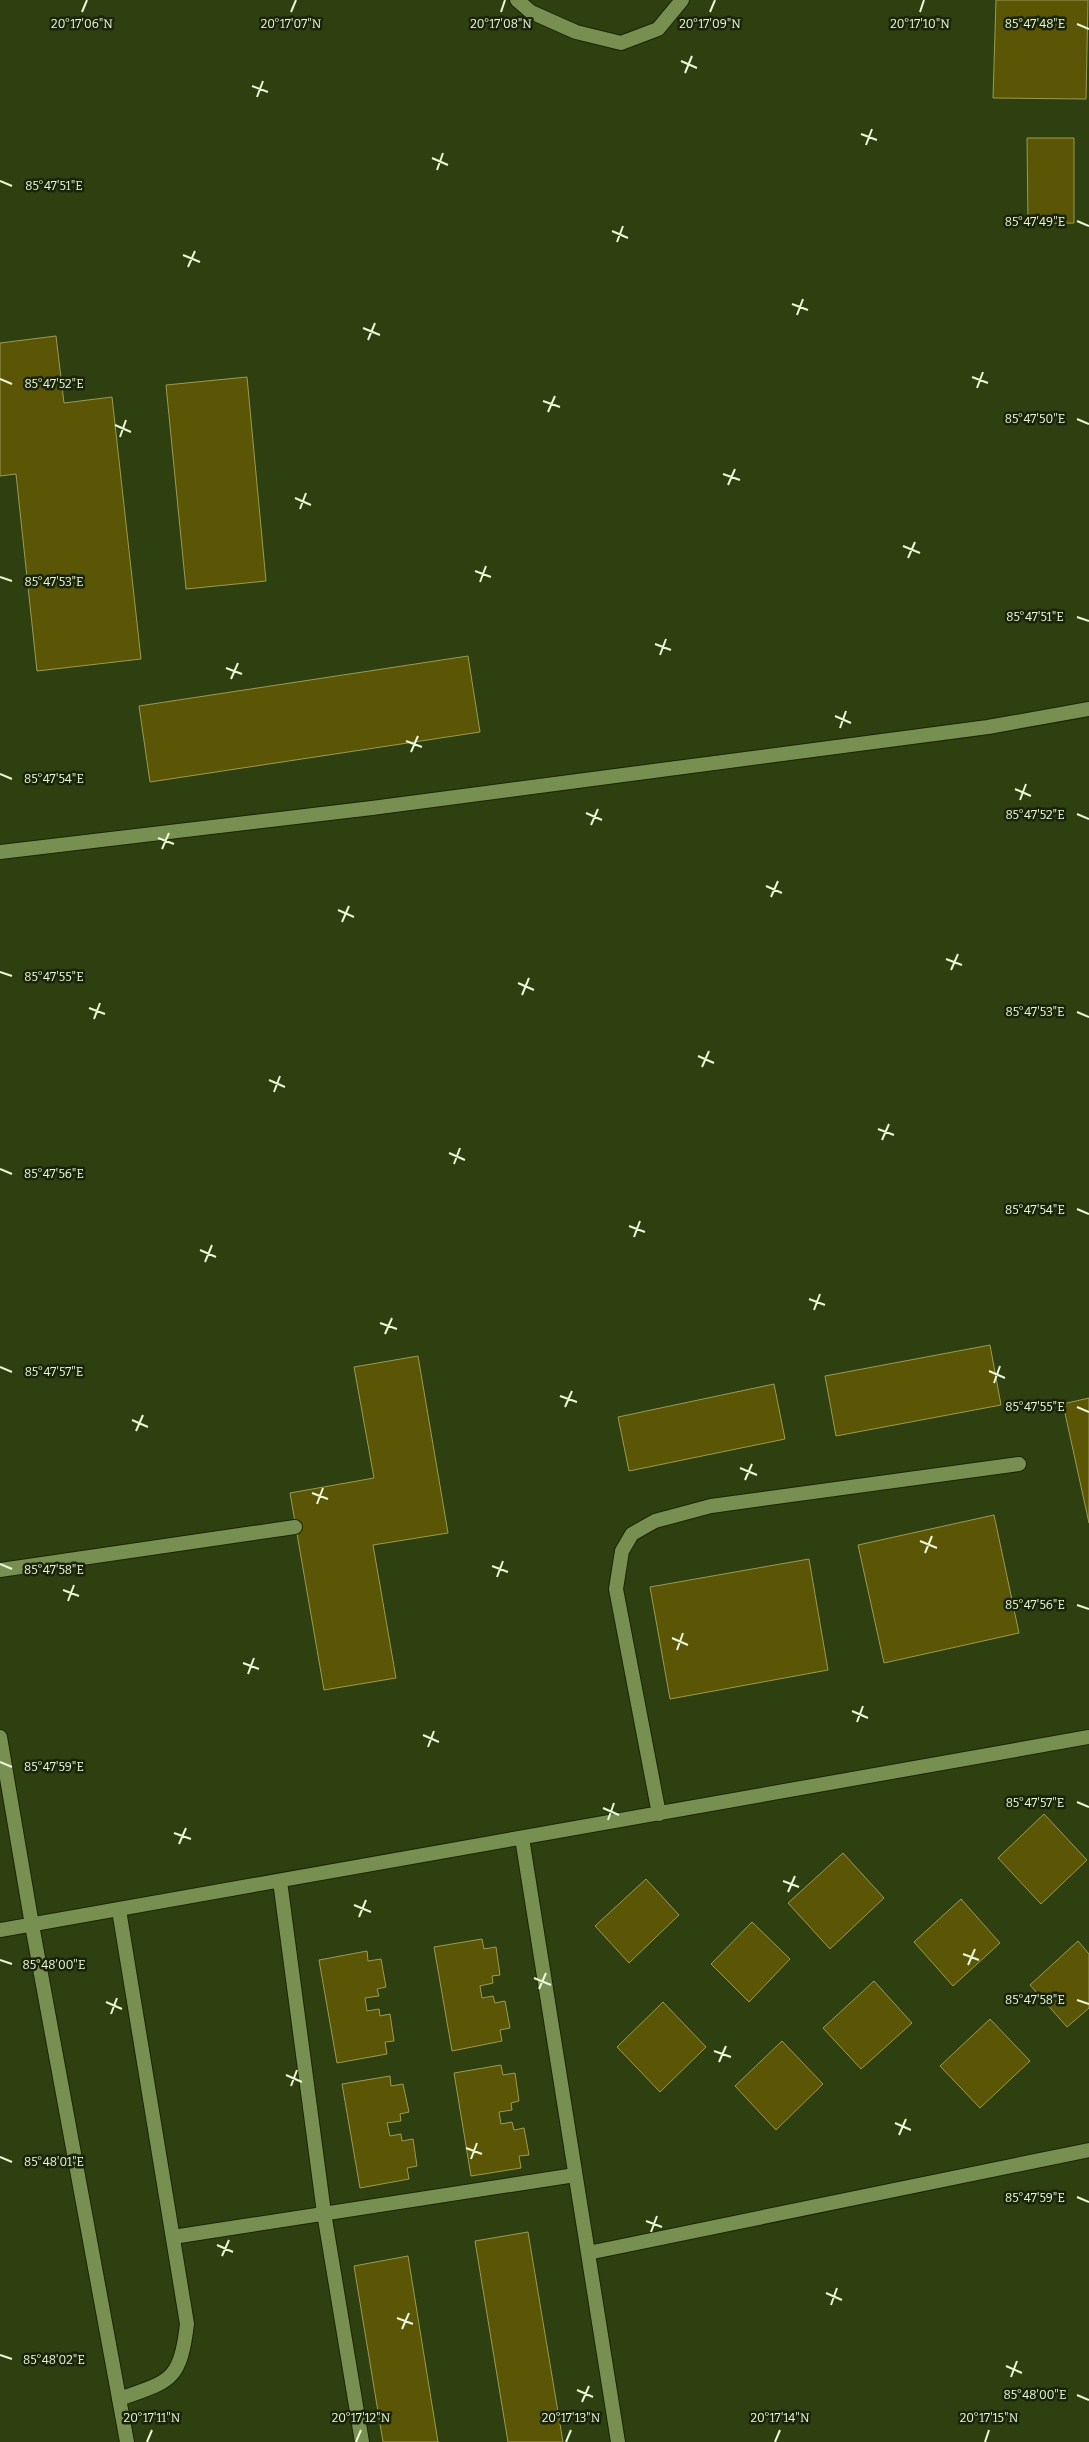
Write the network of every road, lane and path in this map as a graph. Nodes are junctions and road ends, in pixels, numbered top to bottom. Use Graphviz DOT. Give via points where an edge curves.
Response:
graph roads {
  1 [pos="517,0"];
  2 [pos="682,0"];
  3 [pos="1089,709"];
  4 [pos="0,852"];
  5 [pos="1019,1464"];
  6 [pos="294,1527"];
  7 [pos="0,1570"];
  8 [pos="0,1737"];
  9 [pos="1089,1738"];
  10 [pos="659,1814"];
  11 [pos="522,1838"];
  12 [pos="280,1882"];
  13 [pos="119,1910"];
  14 [pos="32,1926"];
  15 [pos="0,1930"];
  16 [pos="1089,2150"];
  17 [pos="575,2175"];
  18 [pos="324,2213"];
  19 [pos="173,2237"];
  20 [pos="588,2253"];
  21 [pos="119,2399"];
  22 [pos="127,2442"];
  23 [pos="362,2442"];
  24 [pos="618,2442"];
  1 -- 2 [label="lane" via="531,12 576,32 621,42 658,29"];
  3 -- 4 [label="lane" via="988,727 587,780"];
  5 -- 10 [label="lane" via="711,1506 655,1521 632,1534 622,1551 616,1589"];
  6 -- 7 [label="lane"];
  8 -- 14 [label="lane"];
  9 -- 10 [label="lane"];
  10 -- 11 [label="lane"];
  11 -- 12 [label="lane"];
  11 -- 17 [label="lane"];
  12 -- 13 [label="lane"];
  12 -- 18 [label="lane"];
  13 -- 14 [label="lane"];
  13 -- 19 [label="lane"];
  14 -- 15 [label="lane"];
  14 -- 21 [label="lane"];
  16 -- 20 [label="lane"];
  17 -- 18 [label="lane"];
  17 -- 20 [label="lane"];
  18 -- 19 [label="lane"];
  18 -- 23 [label="lane"];
  19 -- 21 [label="lane" via="187,2324 184,2349 175,2370 164,2383"];
  20 -- 24 [label="lane"];
  21 -- 22 [label="lane"];
}
